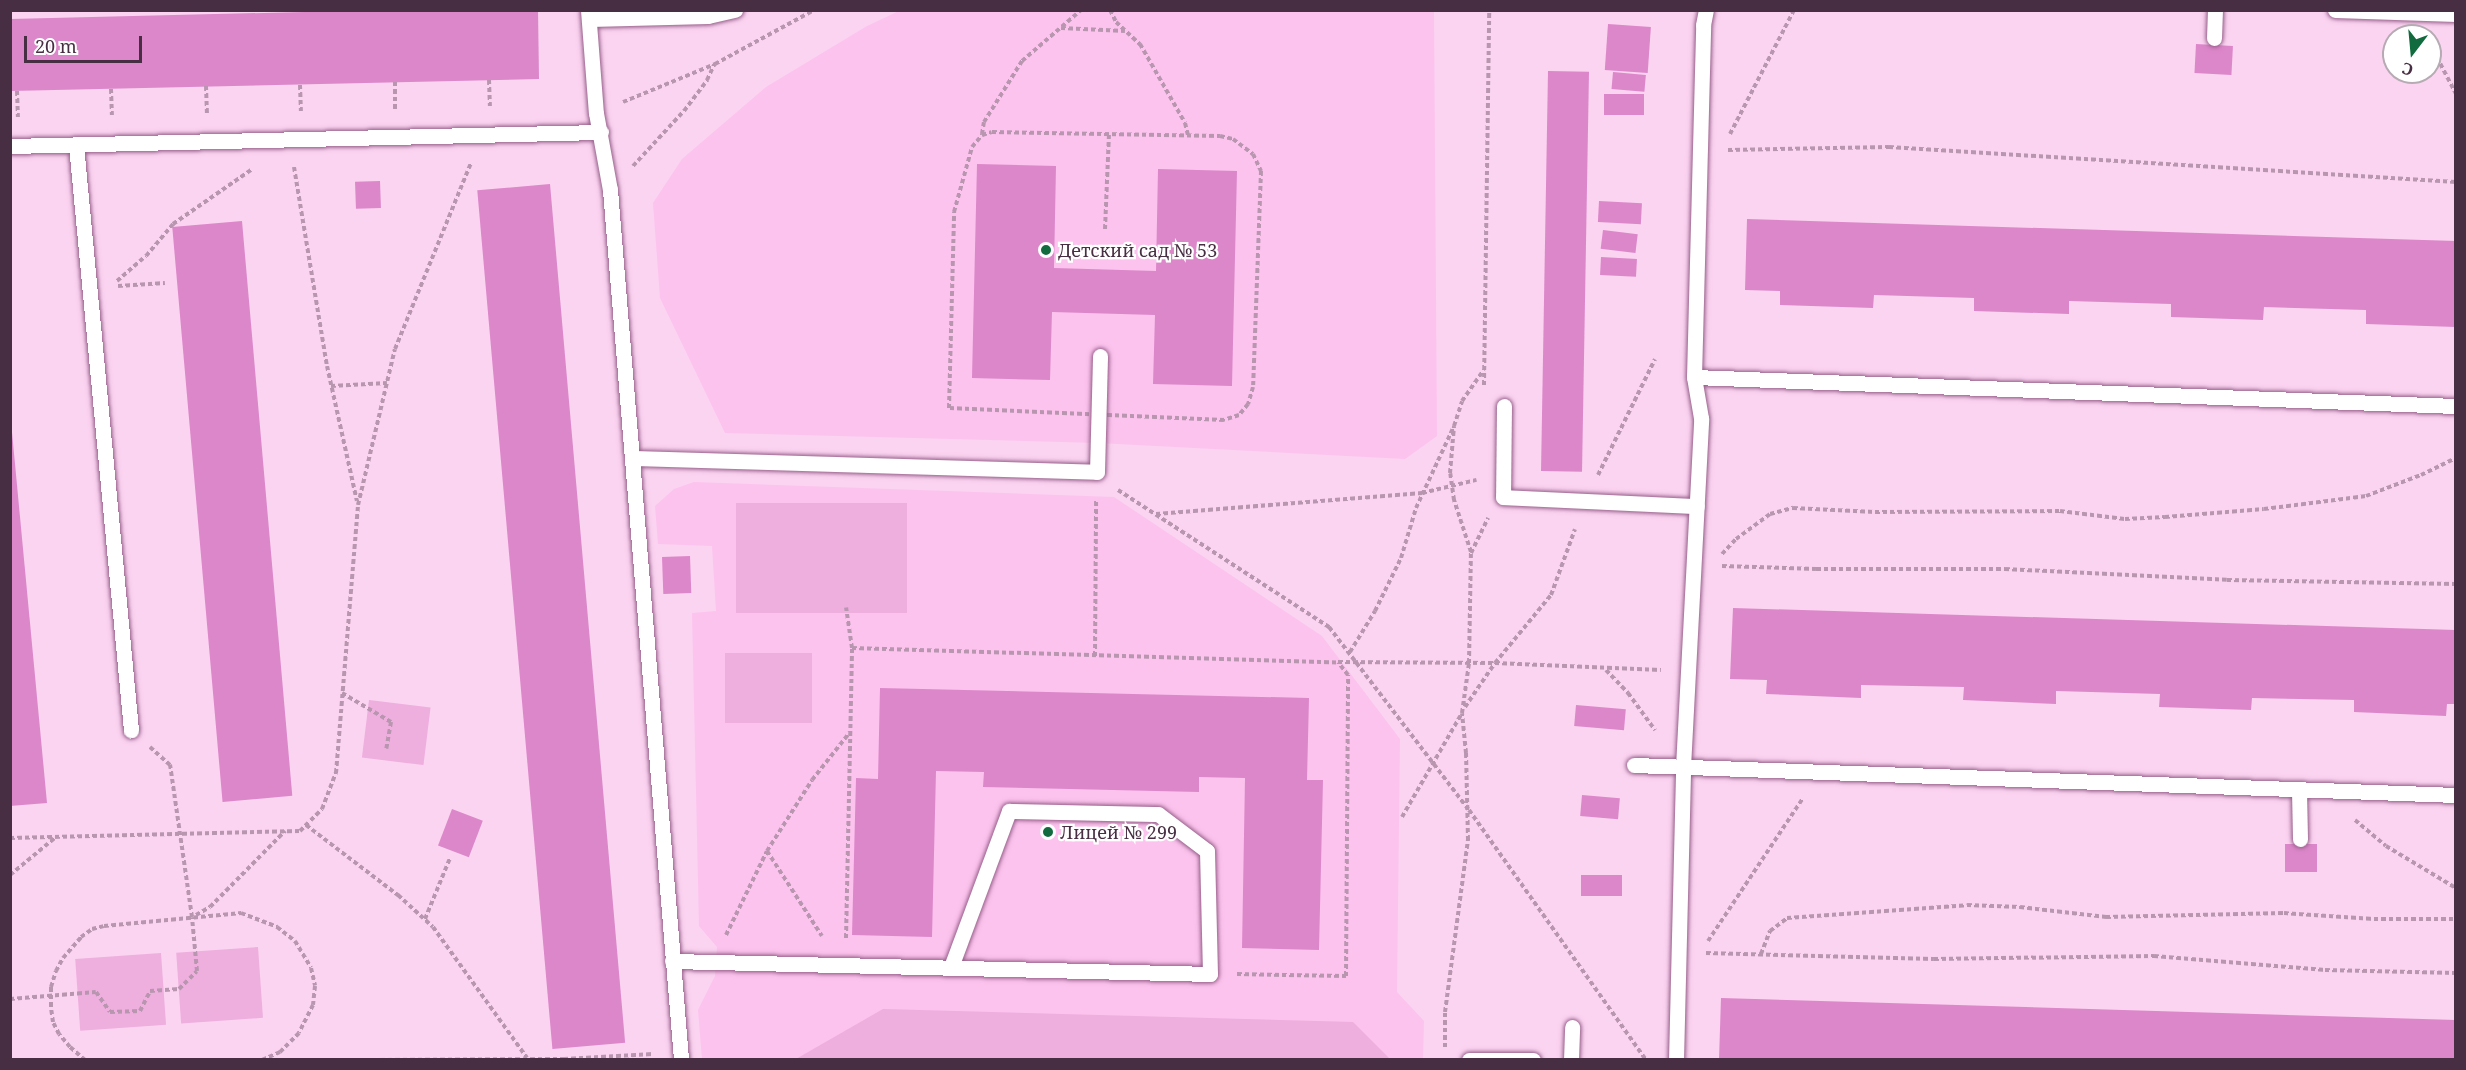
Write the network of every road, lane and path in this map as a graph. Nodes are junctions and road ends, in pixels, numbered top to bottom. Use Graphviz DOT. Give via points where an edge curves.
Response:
graph roads {
  1 [pos="735,10"];
  2 [pos="814,10"];
  3 [pos="1081,10"];
  4 [pos="1110,10"];
  5 [pos="1489,10"];
  6 [pos="1706,10"];
  7 [pos="1794,10"];
  8 [pos="2215,10"];
  9 [pos="2335,10"];
  10 [pos="2382,11"];
  11 [pos="2425,12"];
  12 [pos="589,14"];
  13 [pos="2456,14"];
  14 [pos="1060,28"];
  15 [pos="1126,31"];
  16 [pos="2214,38"];
  17 [pos="715,64"];
  18 [pos="2442,67"];
  19 [pos="2456,94"];
  20 [pos="596,113"];
  21 [pos="601,132"];
  22 [pos="1109,134"];
  23 [pos="982,135"];
  24 [pos="1188,135"];
  25 [pos="76,145"];
  26 [pos="10,146"];
  27 [pos="1708,151"];
  28 [pos="472,158"];
  29 [pos="248,172"];
  30 [pos="2456,182"];
  31 [pos="297,184"];
  32 [pos="610,190"];
  33 [pos="1105,229"];
  34 [pos="165,283"];
  35 [pos="1100,356"];
  36 [pos="1655,359"];
  37 [pos="1485,368"];
  38 [pos="1694,377"];
  39 [pos="387,383"];
  40 [pos="331,386"];
  41 [pos="1504,406"];
  42 [pos="2456,406"];
  43 [pos="1099,414"];
  44 [pos="1454,426"];
  45 [pos="633,458"];
  46 [pos="2456,458"];
  47 [pos="1097,472"];
  48 [pos="1503,475"];
  49 [pos="1452,485"];
  50 [pos="1422,493"];
  51 [pos="1503,497"];
  52 [pos="1586,501"];
  53 [pos="358,505"];
  54 [pos="1697,506"];
  55 [pos="1155,514"];
  56 [pos="1472,552"];
  57 [pos="1694,565"];
  58 [pos="1712,566"];
  59 [pos="2456,584"];
  60 [pos="846,607"];
  61 [pos="852,648"];
  62 [pos="1350,652"];
  63 [pos="1095,656"];
  64 [pos="1338,662"];
  65 [pos="1357,662"];
  66 [pos="1469,663"];
  67 [pos="1495,663"];
  68 [pos="1606,670"];
  69 [pos="1689,670"];
  70 [pos="342,693"];
  71 [pos="1462,713"];
  72 [pos="131,730"];
  73 [pos="850,730"];
  74 [pos="386,749"];
  75 [pos="1433,765"];
  76 [pos="1634,765"];
  77 [pos="1683,766"];
  78 [pos="1818,772"];
  79 [pos="2299,790"];
  80 [pos="2330,791"];
  81 [pos="2456,795"];
  82 [pos="1469,810"];
  83 [pos="1402,817"];
  84 [pos="306,825"];
  85 [pos="285,831"];
  86 [pos="180,834"];
  87 [pos="56,836"];
  88 [pos="10,838"];
  89 [pos="2300,839"];
  90 [pos="767,851"];
  91 [pos="450,858"];
  92 [pos="10,875"];
  93 [pos="2456,888"];
  94 [pos="192,917"];
  95 [pos="2456,919"];
  96 [pos="424,920"];
  97 [pos="1761,954"];
  98 [pos="672,961"];
  99 [pos="717,961"];
  100 [pos="845,963"];
  101 [pos="951,967"];
  102 [pos="2456,973"];
  103 [pos="1210,974"];
  104 [pos="51,996"];
  105 [pos="10,999"];
  106 [pos="1572,1027"];
  107 [pos="1446,1052"];
  108 [pos="681,1056"];
  109 [pos="527,1058"];
  110 [pos="85,1059"];
  111 [pos="262,1059"];
  112 [pos="373,1059"];
  113 [pos="1469,1059"];
  114 [pos="1533,1059"];
  115 [pos="1571,1059"];
  116 [pos="1646,1059"];
  117 [pos="1676,1059"];
  1 -- 12 [label="lane" via="708,16"];
  2 -- 17 [label="path"];
  3 -- 14 [label="path"];
  4 -- 15 [label="path"];
  5 -- 37 [label="path"];
  6 -- 27 [label="lane" via="1703,25"];
  7 -- 27 [label="path" via="1728,136"];
  8 -- 16 [label="lane"];
  9 -- 10 [label="lane"];
  10 -- 11 [label="lane"];
  11 -- 13 [label="lane"];
  12 -- 20 [label="lane"];
  14 -- 15 [label="path"];
  14 -- 23 [label="path" via="1035,48 1012,75 984,122"];
  15 -- 24 [label="path" via="1140,44 1158,74"];
  17 -- 20 [label="path"];
  17 -- 32 [label="path" via="684,111"];
  18 -- 19 [label="path"];
  20 -- 21 [label="lane"];
  21 -- 25 [label="lane"];
  21 -- 32 [label="lane"];
  22 -- 23 [label="path"];
  22 -- 24 [label="path"];
  22 -- 33 [label="path"];
  23 -- 43 [label="path" via="972,147 954,212 949,408"];
  24 -- 43 [label="path" via="1233,139 1253,154 1261,171 1251,396 1239,415 1224,420"];
  25 -- 26 [label="lane"];
  25 -- 72 [label="lane"];
  27 -- 30 [label="path" via="1889,147"];
  27 -- 38 [label="lane"];
  28 -- 39 [label="path" via="395,349"];
  29 -- 34 [label="path" via="173,224 146,256 111,286"];
  31 -- 40 [label="path"];
  32 -- 45 [label="lane"];
  35 -- 43 [label="lane"];
  36 -- 52 [label="path"];
  37 -- 41 [label="path" via="1484,403"];
  37 -- 44 [label="path" via="1462,401"];
  38 -- 42 [label="lane"];
  38 -- 54 [label="lane" via="1701,418"];
  39 -- 40 [label="path"];
  39 -- 53 [label="path"];
  40 -- 53 [label="path"];
  41 -- 48 [label="lane"];
  43 -- 47 [label="lane"];
  44 -- 49 [label="path"];
  44 -- 50 [label="path"];
  45 -- 47 [label="lane"];
  45 -- 98 [label="lane"];
  46 -- 58 [label="path" via="2366,496 2165,517 2126,519 2060,511 1793,508 1770,514 1736,539"];
  47 -- 55 [label="path"];
  47 -- 63 [label="path"];
  48 -- 49 [label="path"];
  48 -- 51 [label="lane"];
  49 -- 50 [label="path"];
  49 -- 56 [label="path"];
  50 -- 55 [label="path"];
  50 -- 62 [label="path" via="1401,558"];
  51 -- 52 [label="lane"];
  51 -- 56 [label="path" via="1488,516"];
  52 -- 54 [label="lane"];
  52 -- 67 [label="path" via="1551,595"];
  53 -- 70 [label="path"];
  54 -- 57 [label="lane"];
  55 -- 62 [label="path" via="1329,627"];
  56 -- 66 [label="path"];
  57 -- 58 [label="path"];
  57 -- 69 [label="lane"];
  58 -- 59 [label="path" via="2005,568 2227,580"];
  60 -- 61 [label="path"];
  61 -- 63 [label="path"];
  61 -- 73 [label="path"];
  62 -- 65 [label="path"];
  63 -- 64 [label="path"];
  64 -- 65 [label="path"];
  64 -- 103 [label="path" via="1348,675 1346,976"];
  65 -- 66 [label="path"];
  65 -- 75 [label="path"];
  66 -- 67 [label="path"];
  66 -- 71 [label="path"];
  67 -- 68 [label="path"];
  67 -- 71 [label="path"];
  68 -- 69 [label="path"];
  68 -- 77 [label="path"];
  69 -- 77 [label="lane"];
  70 -- 74 [label="path" via="391,722"];
  70 -- 84 [label="path" via="336,773 322,809"];
  71 -- 75 [label="path"];
  71 -- 82 [label="path"];
  72 -- 86 [label="path" via="170,765"];
  73 -- 90 [label="path" via="812,780"];
  73 -- 100 [label="path"];
  75 -- 82 [label="path"];
  75 -- 83 [label="path"];
  76 -- 77 [label="lane"];
  77 -- 78 [label="lane"];
  77 -- 117 [label="lane"];
  78 -- 79 [label="lane"];
  78 -- 97 [label="path" via="1792,819 1701,952"];
  79 -- 80 [label="lane"];
  79 -- 89 [label="lane"];
  80 -- 81 [label="lane"];
  80 -- 93 [label="path" via="2362,828"];
  82 -- 107 [label="path" via="1445,1012"];
  82 -- 116 [label="path"];
  84 -- 85 [label="path" via="300,831"];
  84 -- 96 [label="path"];
  85 -- 86 [label="path"];
  85 -- 94 [label="path" via="210,907"];
  86 -- 87 [label="path"];
  86 -- 94 [label="path"];
  87 -- 88 [label="path"];
  87 -- 92 [label="path"];
  90 -- 99 [label="path" via="730,924"];
  90 -- 100 [label="path" via="813,925"];
  91 -- 96 [label="path"];
  94 -- 104 [label="path" via="92,929 63,957"];
  94 -- 104 [label="path" via="197,971 179,989 150,991 140,1011 110,1012 96,992"];
  94 -- 111 [label="path" via="241,913 261,919 295,941 311,968 315,986 308,1020 280,1052"];
  95 -- 97 [label="path" via="2264,913 2106,917 1967,905 1787,918 1770,931"];
  96 -- 109 [label="path" via="433,927"];
  97 -- 102 [label="path" via="1934,959 2154,956 2325,970"];
  98 -- 99 [label="lane"];
  98 -- 108 [label="lane"];
  99 -- 100 [label="lane"];
  100 -- 101 [label="lane"];
  101 -- 103 [label="lane"];
  101 -- 103 [label="lane" via="1009,811 1158,814 1207,851"];
  104 -- 105 [label="path"];
  104 -- 110 [label="path" via="53,1022 59,1034"];
  106 -- 115 [label="lane"];
  108 -- 109 [label="path"];
  109 -- 112 [label="path"];
  113 -- 114 [label="lane"];
}
